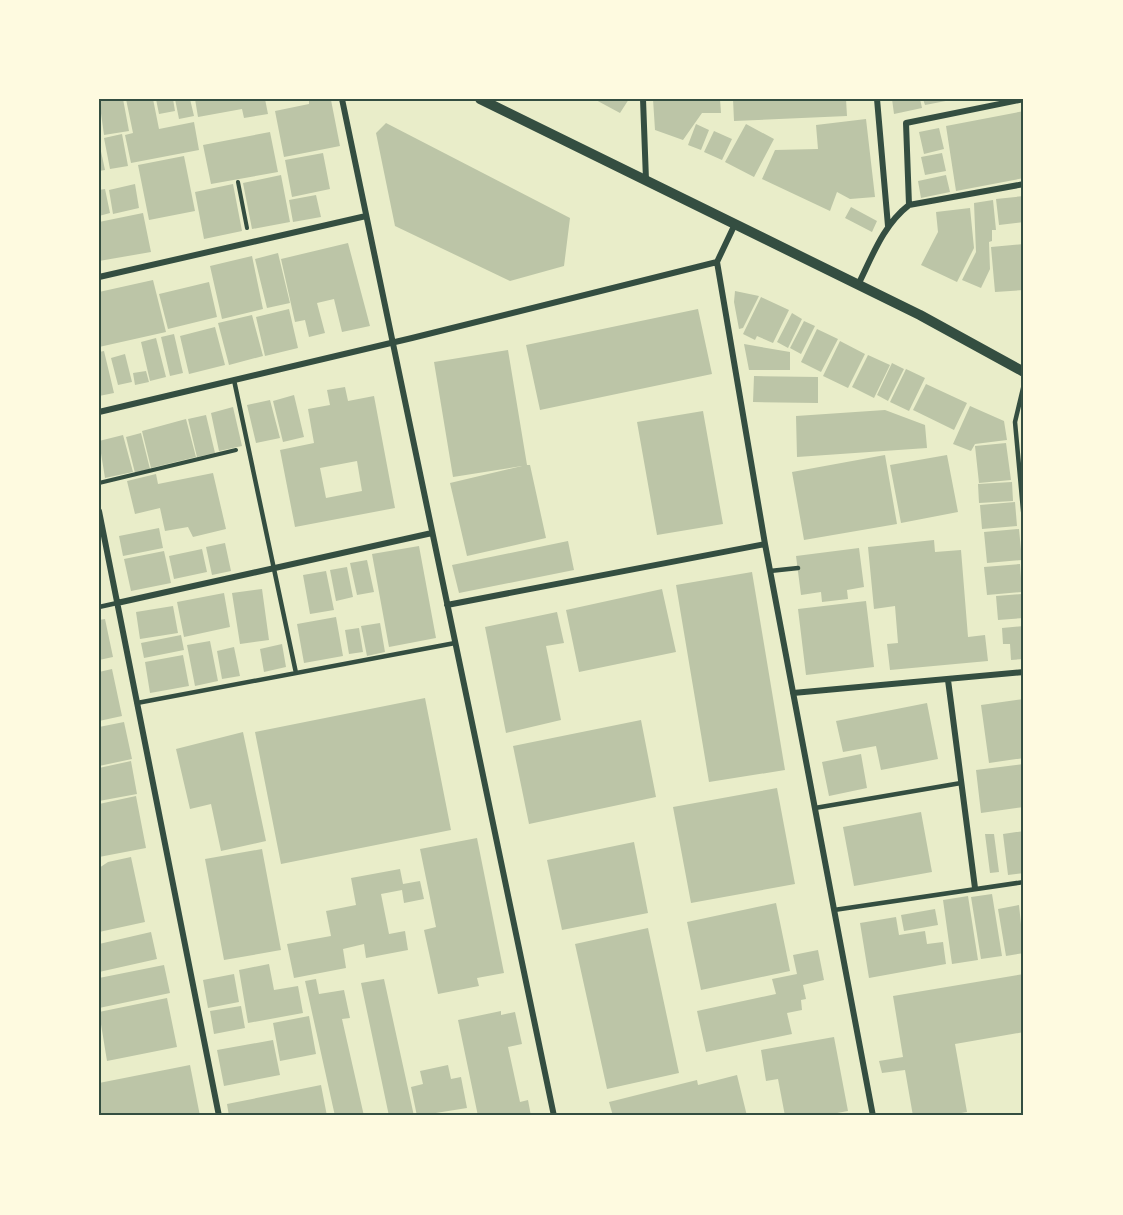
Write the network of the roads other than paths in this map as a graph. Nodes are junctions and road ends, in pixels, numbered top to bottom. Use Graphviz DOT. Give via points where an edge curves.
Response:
graph roads {
  1 [pos="342,99"];
  2 [pos="480,99"];
  3 [pos="643,99"];
  4 [pos="877,99"];
  5 [pos="1024,99"];
  6 [pos="646,180"];
  7 [pos="1024,184"];
  8 [pos="909,206"];
  9 [pos="366,216"];
  10 [pos="735,224"];
  11 [pos="888,226"];
  12 [pos="717,262"];
  13 [pos="99,277"];
  14 [pos="858,285"];
  15 [pos="393,343"];
  16 [pos="1024,372"];
  17 [pos="234,380"];
  18 [pos="1024,384"];
  19 [pos="99,412"];
  20 [pos="99,512"];
  21 [pos="1024,521"];
  22 [pos="432,533"];
  23 [pos="765,544"];
  24 [pos="798,568"];
  25 [pos="274,569"];
  26 [pos="770,571"];
  27 [pos="117,603"];
  28 [pos="447,605"];
  29 [pos="99,607"];
  30 [pos="455,643"];
  31 [pos="1024,672"];
  32 [pos="296,673"];
  33 [pos="948,680"];
  34 [pos="793,693"];
  35 [pos="136,703"];
  36 [pos="961,783"];
  37 [pos="815,808"];
  38 [pos="1024,882"];
  39 [pos="975,888"];
  40 [pos="834,910"];
  41 [pos="219,1116"];
  42 [pos="554,1116"];
  43 [pos="873,1116"];
  1 -- 9 [label="street"];
  2 -- 6 [label="street"];
  3 -- 6 [label="street"];
  4 -- 11 [label="street"];
  5 -- 8 [label="street" via="906,123"];
  6 -- 10 [label="street"];
  7 -- 8 [label="street"];
  8 -- 11 [label="street"];
  9 -- 13 [label="street"];
  9 -- 15 [label="street"];
  10 -- 12 [label="street"];
  10 -- 14 [label="street"];
  11 -- 14 [label="street"];
  12 -- 15 [label="street"];
  12 -- 23 [label="street"];
  14 -- 16 [label="street"];
  15 -- 17 [label="street"];
  15 -- 22 [label="street"];
  17 -- 19 [label="street"];
  17 -- 25 [label="lane"];
  18 -- 21 [label="lane" via="1015,422"];
  20 -- 27 [label="street"];
  22 -- 25 [label="street"];
  22 -- 28 [label="street"];
  23 -- 26 [label="street"];
  23 -- 28 [label="street"];
  24 -- 26 [label="lane"];
  25 -- 27 [label="street"];
  25 -- 32 [label="lane"];
  26 -- 34 [label="street"];
  27 -- 29 [label="lane"];
  27 -- 35 [label="street"];
  28 -- 30 [label="street"];
  30 -- 32 [label="lane"];
  30 -- 42 [label="street"];
  31 -- 33 [label="street"];
  32 -- 35 [label="lane"];
  33 -- 34 [label="street"];
  33 -- 36 [label="street"];
  34 -- 37 [label="street"];
  35 -- 41 [label="street"];
  36 -- 37 [label="lane"];
  36 -- 39 [label="street"];
  37 -- 40 [label="street"];
  38 -- 39 [label="lane"];
  39 -- 40 [label="lane"];
  40 -- 43 [label="street"];
}
